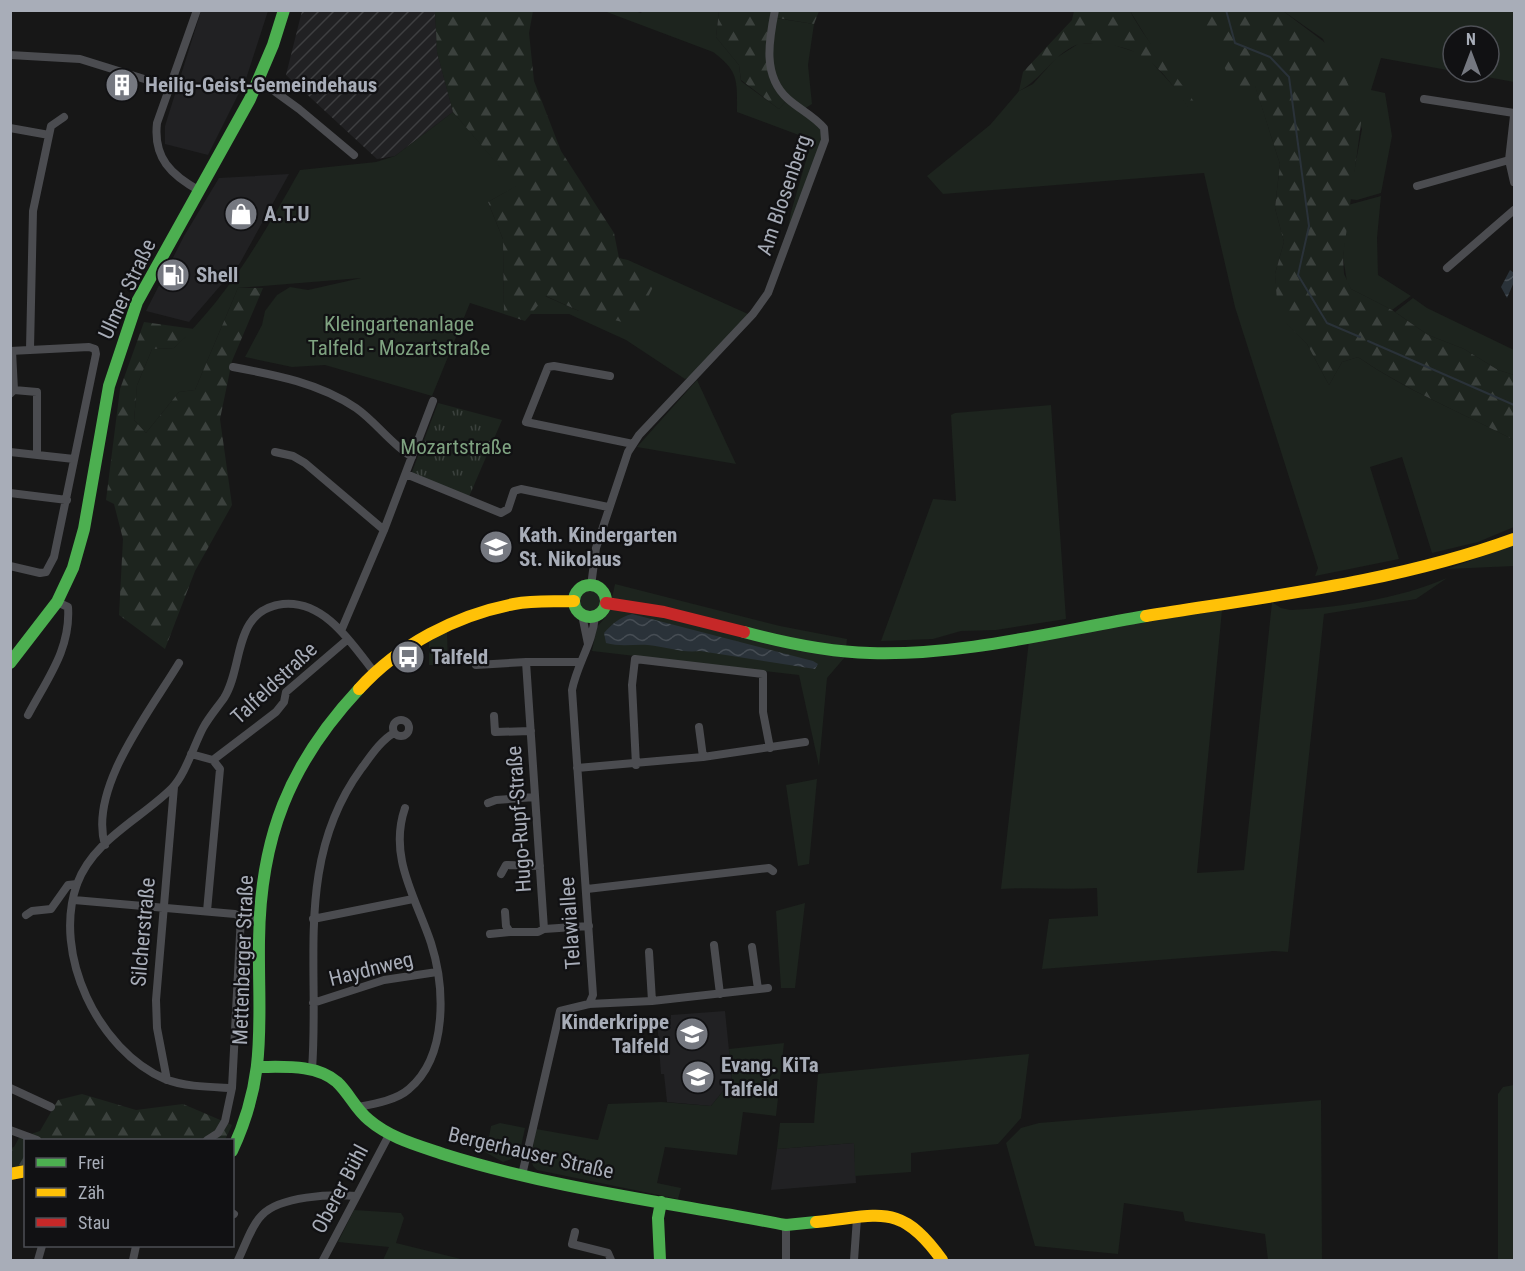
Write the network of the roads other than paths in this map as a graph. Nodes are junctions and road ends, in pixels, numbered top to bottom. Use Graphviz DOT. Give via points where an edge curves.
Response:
graph roads {
  1 [pos="197,10"];
  2 [pos="284,10"];
  3 [pos="775,10"];
  4 [pos="10,55"];
  5 [pos="259,80"];
  6 [pos="170,87"];
  7 [pos="1424,99"];
  8 [pos="1515,115"];
  9 [pos="64,117"];
  10 [pos="10,128"];
  11 [pos="49,135"];
  12 [pos="354,155"];
  13 [pos="1509,160"];
  14 [pos="1515,182"];
  15 [pos="1417,186"];
  16 [pos="200,191"];
  17 [pos="1515,210"];
  18 [pos="1447,268"];
  19 [pos="30,349"];
  20 [pos="11,351"];
  21 [pos="233,367"];
  22 [pos="610,376"];
  23 [pos="12,392"];
  24 [pos="433,401"];
  25 [pos="633,444"];
  26 [pos="10,452"];
  27 [pos="275,452"];
  28 [pos="37,453"];
  29 [pos="412,457"];
  30 [pos="74,459"];
  31 [pos="406,474"];
  32 [pos="10,493"];
  33 [pos="67,500"];
  34 [pos="608,507"];
  35 [pos="384,530"];
  36 [pos="1515,539"];
  37 [pos="10,566"];
  38 [pos="591,586"];
  39 [pos="574,601"];
  40 [pos="57,602"];
  41 [pos="606,603"];
  42 [pos="589,616"];
  43 [pos="39,626"];
  44 [pos="341,631"];
  45 [pos="348,639"];
  46 [pos="526,662"];
  47 [pos="10,663"];
  48 [pos="179,663"];
  49 [pos="581,663"];
  50 [pos="476,666"];
  51 [pos="374,672"];
  52 [pos="10,675"];
  53 [pos="28,715"];
  54 [pos="494,716"];
  55 [pos="699,727"];
  56 [pos="531,731"];
  57 [pos="394,733"];
  58 [pos="805,742"];
  59 [pos="770,748"];
  60 [pos="191,754"];
  61 [pos="703,758"];
  62 [pos="213,760"];
  63 [pos="636,765"];
  64 [pos="577,768"];
  65 [pos="174,787"];
  66 [pos="535,797"];
  67 [pos="488,803"];
  68 [pos="405,808"];
  69 [pos="105,844"];
  70 [pos="540,866"];
  71 [pos="773,871"];
  72 [pos="501,874"];
  73 [pos="77,884"];
  74 [pos="587,889"];
  75 [pos="413,899"];
  76 [pos="74,900"];
  77 [pos="164,908"];
  78 [pos="207,911"];
  79 [pos="505,912"];
  80 [pos="26,915"];
  81 [pos="241,916"];
  82 [pos="313,919"];
  83 [pos="260,920"];
  84 [pos="589,926"];
  85 [pos="544,929"];
  86 [pos="510,932"];
  87 [pos="490,934"];
  88 [pos="714,945"];
  89 [pos="752,947"];
  90 [pos="650,952"];
  91 [pos="437,972"];
  92 [pos="768,988"];
  93 [pos="758,989"];
  94 [pos="720,994"];
  95 [pos="652,1001"];
  96 [pos="313,1003"];
  97 [pos="589,1004"];
  98 [pos="258,1067"];
  99 [pos="312,1070"];
  100 [pos="167,1080"];
  101 [pos="10,1088"];
  102 [pos="232,1088"];
  103 [pos="51,1107"];
  104 [pos="358,1107"];
  105 [pos="10,1130"];
  106 [pos="389,1135"];
  107 [pos="34,1139"];
  108 [pos="209,1139"];
  109 [pos="234,1145"];
  110 [pos="522,1175"];
  111 [pos="356,1196"];
  112 [pos="661,1202"];
  113 [pos="857,1218"];
  114 [pos="786,1225"];
  115 [pos="575,1232"];
  116 [pos="238,1260"];
  117 [pos="323,1260"];
  118 [pos="611,1260"];
  119 [pos="660,1260"];
  120 [pos="786,1260"];
  121 [pos="854,1260"];
  122 [pos="942,1260"];
  1 -- 6 [label="street"];
  2 -- 5 [label="main road, Ulmer Straße"];
  3 -- 25 [label="street, Am Blosenberg" via="769,61 775,83 824,128 825,140 811,183 768,293"];
  4 -- 6 [label="street" via="80,59"];
  5 -- 12 [label="street"];
  5 -- 16 [label="main road, Ulmer Straße"];
  6 -- 16 [label="street" via="157,123 159,153 174,175"];
  7 -- 8 [label="street"];
  8 -- 13 [label="street"];
  9 -- 11 [label="street" via="55,122"];
  10 -- 11 [label="street"];
  11 -- 19 [label="street" via="33,211"];
  13 -- 14 [label="street"];
  13 -- 15 [label="street"];
  16 -- 40 [label="main road, Ulmer Straße" via="137,302 118,354 102,418 84,529 73,568"];
  17 -- 18 [label="street"];
  19 -- 20 [label="street"];
  19 -- 30 [label="street" via="95,349"];
  20 -- 23 [label="street"];
  21 -- 29 [label="street" via="289,377 328,393 356,408"];
  22 -- 25 [label="street" via="548,367 526,422"];
  23 -- 28 [label="street" via="37,392"];
  24 -- 29 [label="street"];
  25 -- 34 [label="street, Am Blosenberg" via="623,461"];
  26 -- 28 [label="street"];
  27 -- 35 [label="street" via="305,463"];
  28 -- 30 [label="street"];
  29 -- 31 [label="street"];
  30 -- 33 [label="street"];
  31 -- 34 [label="street" via="501,513 508,509 514,491 521,489"];
  31 -- 35 [label="street"];
  32 -- 33 [label="street"];
  33 -- 37 [label="street" via="60,538 46,572"];
  34 -- 38 [label="street, Am Blosenberg" via="596,548"];
  35 -- 44 [label="street"];
  36 -- 41 [label="main road" via="1388,576 918,652 870,654 826,649 687,616"];
  38 -- 39 [label="main road" via="578,591"];
  38 -- 41 [label="main road" via="603,592"];
  39 -- 42 [label="main road" via="576,608"];
  39 -- 51 [label="main road, Mettenberger Straße" via="522,603 465,618 430,634"];
  40 -- 43 [label="main road, Ulmer Straße"];
  40 -- 53 [label="street" via="68,608 64,648"];
  41 -- 42 [label="main road" via="603,610"];
  42 -- 49 [label="street, Telawiallee" via="588,644"];
  43 -- 47 [label="main road, Ulmer Straße"];
  43 -- 52 [label="main road, Ulmer Straße"];
  44 -- 45 [label="street, Talfeldstraße"];
  44 -- 60 [label="street, Talfeldstraße" via="319,613 293,604 282,604 260,614 246,630 228,690"];
  45 -- 51 [label="street, Talfeldstraße"];
  45 -- 62 [label="street, Talfeldstraße" via="286,692 276,712"];
  46 -- 49 [label="street"];
  46 -- 50 [label="street"];
  46 -- 56 [label="street, Hugo-Rupf-Straße"];
  48 -- 69 [label="street" via="105,791"];
  49 -- 64 [label="street, Telawiallee" via="572,690"];
  51 -- 83 [label="main road, Mettenberger Straße" via="344,703 316,741 287,793 271,843"];
  54 -- 56 [label="street" via="495,732"];
  55 -- 61 [label="street"];
  56 -- 66 [label="street, Hugo-Rupf-Straße"];
  57 -- 82 [label="street" via="370,757 336,813 325,845"];
  58 -- 59 [label="street"];
  59 -- 61 [label="street"];
  59 -- 63 [label="street" via="763,712 764,674 635,659 632,685"];
  60 -- 62 [label="street"];
  60 -- 65 [label="street, Talfeldstraße"];
  61 -- 63 [label="street"];
  62 -- 78 [label="street" via="220,769"];
  63 -- 64 [label="street"];
  64 -- 74 [label="street, Telawiallee"];
  65 -- 69 [label="street, Talfeldstraße"];
  65 -- 77 [label="street, Silcherstraße"];
  66 -- 67 [label="street"];
  66 -- 70 [label="street, Hugo-Rupf-Straße"];
  68 -- 75 [label="street" via="400,824 400,855"];
  69 -- 73 [label="street, Talfeldstraße" via="85,867"];
  70 -- 72 [label="street" via="506,865"];
  70 -- 85 [label="street, Hugo-Rupf-Straße"];
  71 -- 74 [label="street" via="769,868"];
  73 -- 76 [label="street, Talfeldstraße"];
  73 -- 80 [label="street" via="68,885 51,909"];
  74 -- 84 [label="street, Telawiallee"];
  75 -- 82 [label="street"];
  75 -- 91 [label="street"];
  76 -- 77 [label="street"];
  76 -- 100 [label="street, Talfeldstraße" via="73,951 91,1007 110,1037 130,1056"];
  77 -- 78 [label="street"];
  77 -- 100 [label="street, Silcherstraße" via="156,1016"];
  78 -- 81 [label="street"];
  79 -- 86 [label="street"];
  81 -- 83 [label="street"];
  81 -- 102 [label="street"];
  82 -- 96 [label="street"];
  83 -- 98 [label="main road, Mettenberger Straße"];
  84 -- 85 [label="street"];
  84 -- 97 [label="street, Telawiallee" via="593,994"];
  85 -- 86 [label="street"];
  86 -- 87 [label="street"];
  88 -- 94 [label="street"];
  89 -- 93 [label="street"];
  90 -- 95 [label="street"];
  91 -- 96 [label="street, Haydnweg" via="373,983"];
  91 -- 104 [label="street" via="438,1033 423,1075 408,1091"];
  92 -- 93 [label="street"];
  93 -- 94 [label="street"];
  94 -- 95 [label="street"];
  95 -- 97 [label="street"];
  96 -- 99 [label="street"];
  97 -- 110 [label="street" via="560,1011"];
  98 -- 99 [label="main road, Bergerhauser Straße"];
  98 -- 109 [label="main road" via="256,1084"];
  99 -- 104 [label="main road, Bergerhauser Straße" via="337,1082"];
  100 -- 102 [label="street, Talfeldstraße"];
  101 -- 103 [label="street"];
  102 -- 108 [label="street" via="225,1121"];
  104 -- 106 [label="main road, Bergerhauser Straße"];
  105 -- 107 [label="street"];
  106 -- 110 [label="main road, Bergerhauser Straße"];
  106 -- 111 [label="street, Oberer Bühl"];
  110 -- 112 [label="main road, Bergerhauser Straße"];
  111 -- 116 [label="street" via="339,1194 278,1204 262,1215"];
  111 -- 117 [label="street, Oberer Bühl"];
  112 -- 114 [label="main road, Bergerhauser Straße"];
  112 -- 119 [label="main road"];
  113 -- 114 [label="main road, Bergerhauser Straße"];
  113 -- 121 [label="street"];
  113 -- 122 [label="main road, Bergerhauser Straße" via="894,1216 907,1220"];
  114 -- 120 [label="street"];
  115 -- 118 [label="street" via="572,1244 606,1252"];
}
